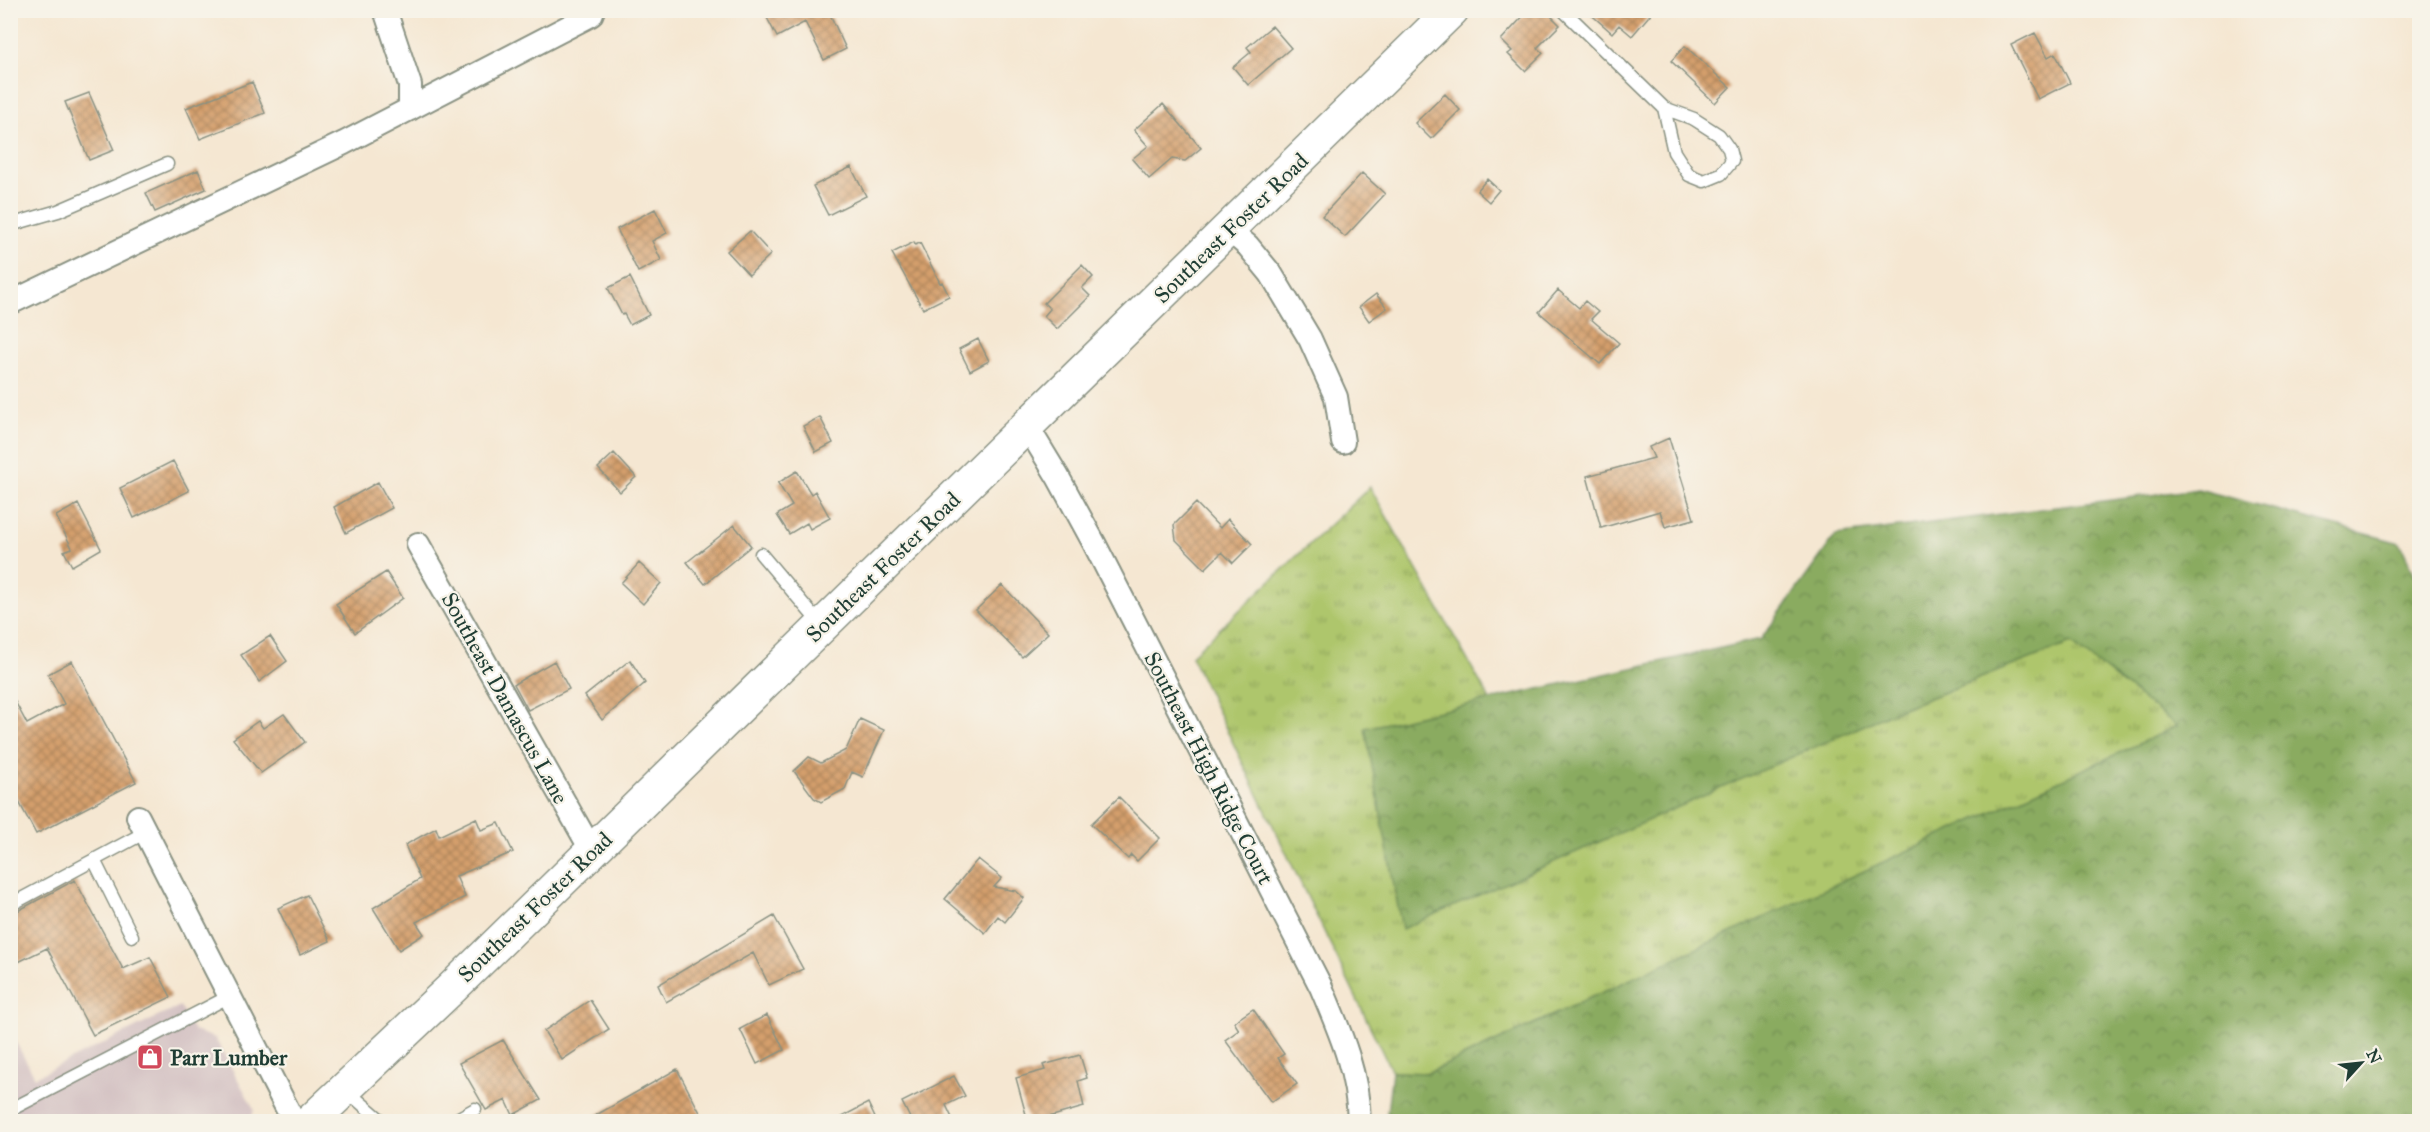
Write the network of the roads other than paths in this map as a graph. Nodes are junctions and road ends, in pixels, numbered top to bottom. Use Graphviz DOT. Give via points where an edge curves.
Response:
graph roads {
  1 [pos="385,10"];
  2 [pos="593,10"];
  3 [pos="1452,10"];
  4 [pos="1563,10"];
  5 [pos="1664,108"];
  6 [pos="410,109"];
  7 [pos="167,164"];
  8 [pos="10,225"];
  9 [pos="1229,230"];
  10 [pos="10,303"];
  11 [pos="1027,426"];
  12 [pos="1343,442"];
  13 [pos="418,544"];
  14 [pos="760,554"];
  15 [pos="822,626"];
  16 [pos="142,824"];
  17 [pos="592,851"];
  18 [pos="94,860"];
  19 [pos="10,904"];
  20 [pos="132,936"];
  21 [pos="230,996"];
  22 [pos="345,1089"];
  23 [pos="475,1109"];
  24 [pos="10,1110"];
  25 [pos="294,1122"];
  26 [pos="310,1122"];
  27 [pos="383,1122"];
  28 [pos="452,1122"];
  29 [pos="1359,1122"];
  1 -- 6 [label="street" via="410,85"];
  2 -- 6 [label="street" via="581,21"];
  3 -- 9 [label="main road, Southeast Foster Road"];
  4 -- 5 [label="lane"];
  5 -- 5 [label="lane" via="1694,119 1719,135 1732,160 1721,174 1704,181 1689,175 1674,152"];
  6 -- 10 [label="street"];
  7 -- 8 [label="lane" via="58,211"];
  9 -- 11 [label="main road, Southeast Foster Road"];
  9 -- 12 [label="street" via="1271,274 1310,339 1336,397"];
  11 -- 15 [label="main road, Southeast Foster Road"];
  11 -- 29 [label="street, Southeast High Ridge Court" via="1094,543 1321,987 1356,1084"];
  13 -- 17 [label="street, Southeast Damascus Lane"];
  14 -- 15 [label="lane"];
  15 -- 17 [label="main road, Southeast Foster Road"];
  16 -- 18 [label="lane"];
  16 -- 21 [label="street"];
  17 -- 22 [label="main road, Southeast Foster Road"];
  18 -- 19 [label="lane"];
  18 -- 20 [label="lane"];
  21 -- 24 [label="lane"];
  21 -- 25 [label="street"];
  22 -- 26 [label="main road, Southeast Foster Road"];
  22 -- 27 [label="lane"];
  23 -- 28 [label="lane"];
}
